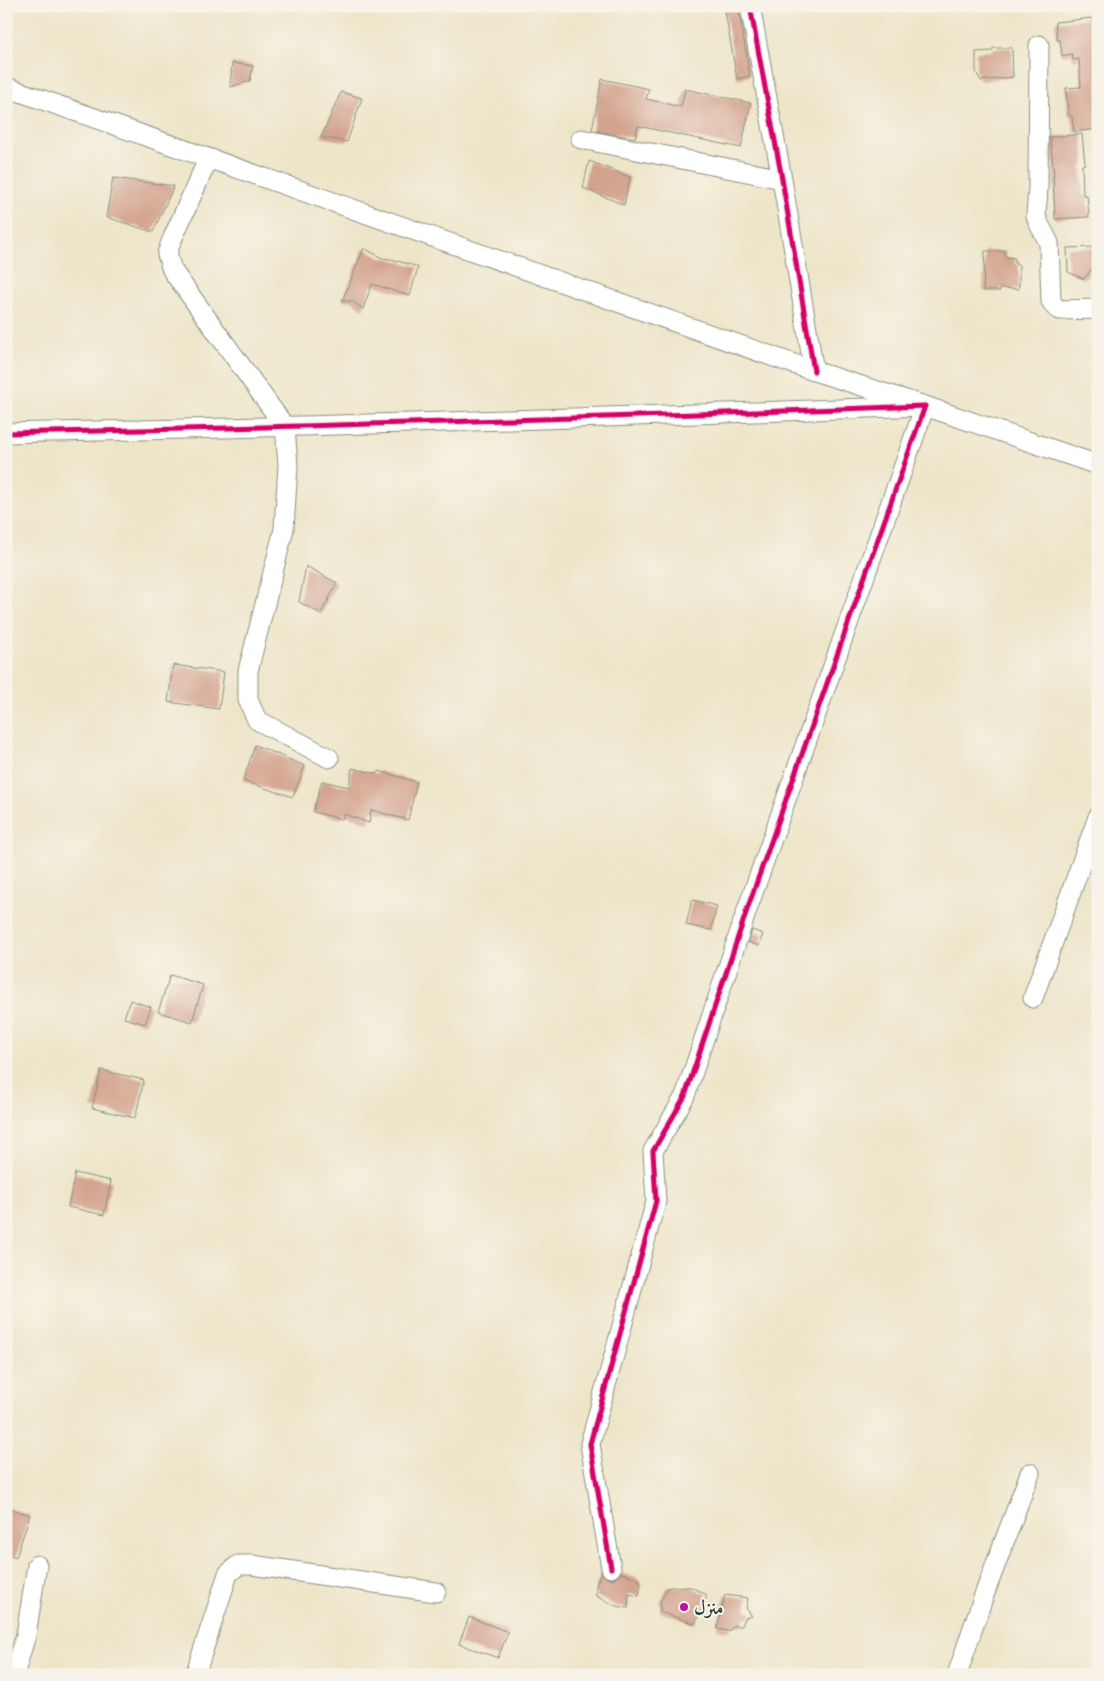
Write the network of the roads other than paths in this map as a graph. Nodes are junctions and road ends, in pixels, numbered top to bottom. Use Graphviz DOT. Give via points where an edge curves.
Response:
graph roads {
  1 [pos="750,6"];
  2 [pos="1038,45"];
  3 [pos="6,87"];
  4 [pos="582,139"];
  5 [pos="208,159"];
  6 [pos="782,179"];
  7 [pos="1098,309"];
  8 [pos="814,371"];
  9 [pos="925,406"];
  10 [pos="285,427"];
  11 [pos="6,432"];
  12 [pos="1098,466"];
  13 [pos="329,758"];
  14 [pos="1098,818"];
  15 [pos="1033,998"];
  16 [pos="1030,1473"];
  17 [pos="37,1565"];
  18 [pos="611,1568"];
  19 [pos="436,1592"];
  20 [pos="14,1675"];
  21 [pos="195,1675"];
  22 [pos="957,1675"];
  1 -- 6 [label="street"];
  2 -- 7 [label="street" via="1036,216 1049,243 1051,301 1060,310"];
  3 -- 5 [label="street"];
  4 -- 6 [label="street"];
  5 -- 8 [label="street"];
  5 -- 10 [label="street" via="167,254 172,270"];
  6 -- 8 [label="street"];
  8 -- 9 [label="street"];
  9 -- 10 [label="street"];
  9 -- 12 [label="street"];
  9 -- 18 [label="street" via="751,898 685,1096 653,1151 656,1202 590,1444"];
  10 -- 11 [label="street"];
  10 -- 13 [label="street" via="288,465 284,529 248,671 248,700 256,720"];
  14 -- 15 [label="street"];
  16 -- 22 [label="street"];
  17 -- 20 [label="street" via="26,1635"];
  19 -- 21 [label="street" via="238,1565 228,1574"];
}
